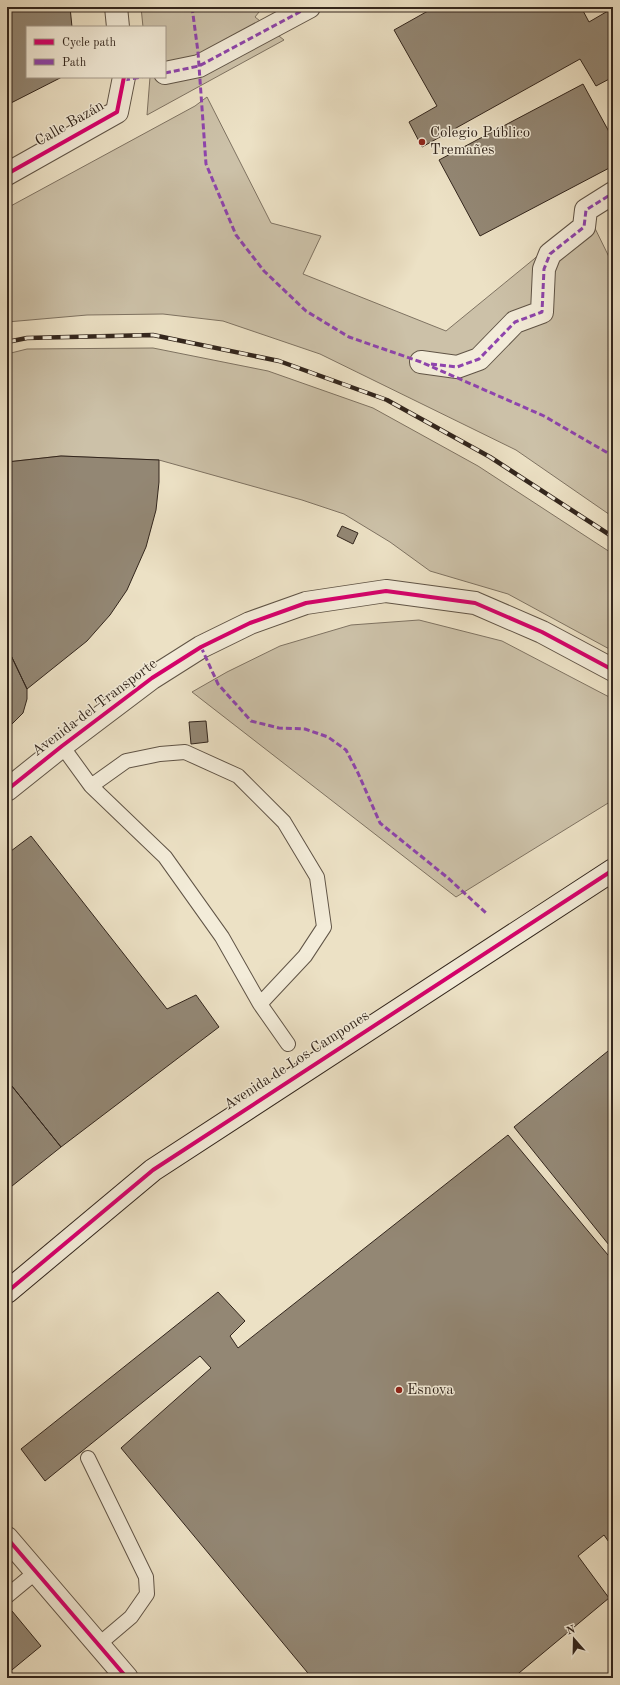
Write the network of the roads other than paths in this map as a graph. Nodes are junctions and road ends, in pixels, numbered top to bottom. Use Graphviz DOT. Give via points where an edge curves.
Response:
graph roads {
  1 [pos="116,7"];
  2 [pos="309,7"];
  3 [pos="118,26"];
  4 [pos="166,73"];
  5 [pos="130,78"];
  6 [pos="7,174"];
  7 [pos="613,193"];
  8 [pos="421,362"];
  9 [pos="613,670"];
  10 [pos="62,746"];
  11 [pos="91,786"];
  12 [pos="7,790"];
  13 [pos="613,870"];
  14 [pos="260,1004"];
  15 [pos="288,1044"];
  16 [pos="7,1292"];
  17 [pos="88,1458"];
  18 [pos="7,1538"];
  19 [pos="36,1572"];
  20 [pos="7,1596"];
  21 [pos="98,1645"];
  22 [pos="127,1678"];
  1 -- 3 [label="street"];
  2 -- 4 [label="street" via="199,66"];
  5 -- 6 [label="street, Calle Bazán" via="117,112"];
  7 -- 8 [label="street" via="586,210 584,227 550,254 544,269 542,312 515,322 479,359 457,367"];
  9 -- 10 [label="street, Avenida del Transporte" via="542,632 474,603 386,591 306,603 250,623 201,647 152,678"];
  10 -- 11 [label="lane"];
  10 -- 12 [label="street, Avenida del Transporte"];
  11 -- 14 [label="lane" via="165,857 222,937"];
  11 -- 14 [label="lane" via="126,761 184,752 238,776 284,822 317,877 324,927 305,956"];
  13 -- 16 [label="street, Avenida de Los Campones" via="153,1170"];
  14 -- 15 [label="lane"];
  17 -- 21 [label="lane" via="146,1577 148,1594 131,1617"];
  18 -- 19 [label="street"];
  19 -- 20 [label="lane"];
  19 -- 21 [label="street"];
  21 -- 22 [label="street"];
}
